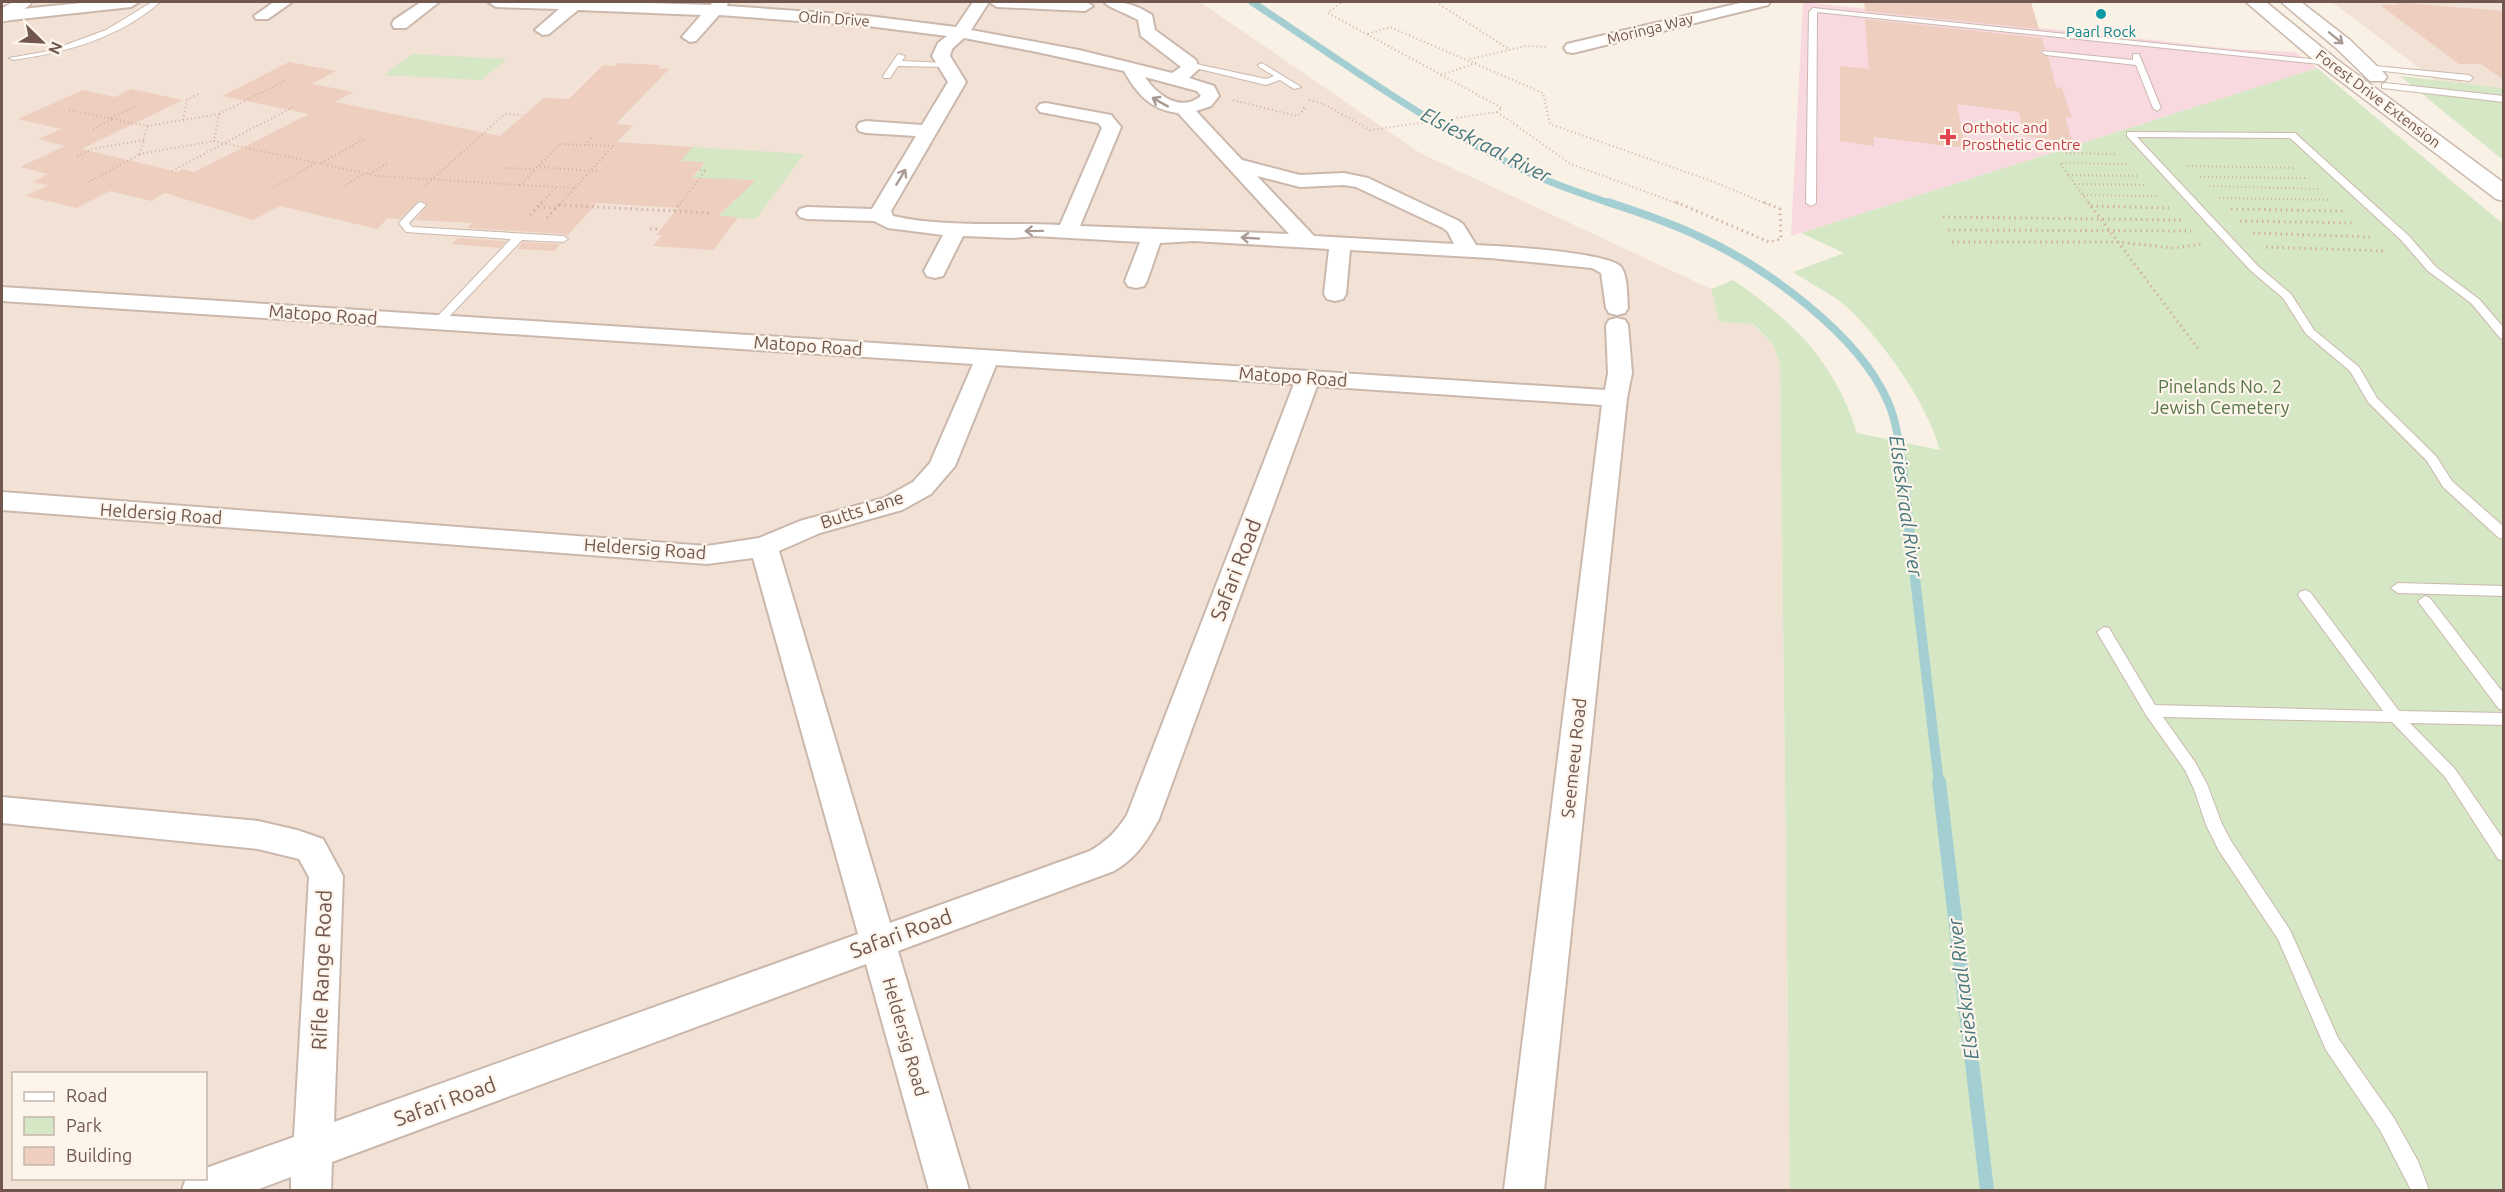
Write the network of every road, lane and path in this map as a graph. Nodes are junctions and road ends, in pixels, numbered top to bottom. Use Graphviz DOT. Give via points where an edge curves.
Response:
graph roads {
  1 [pos="52,2"];
  2 [pos="130,2"];
  3 [pos="156,2"];
  4 [pos="284,2"];
  5 [pos="431,2"];
  6 [pos="496,2"];
  7 [pos="845,2"];
  8 [pos="981,2"];
  9 [pos="997,2"];
  10 [pos="1341,2"];
  11 [pos="1436,2"];
  12 [pos="1762,2"];
  13 [pos="2255,2"];
  14 [pos="2290,2"];
  15 [pos="24,3"];
  16 [pos="576,3"];
  17 [pos="1113,3"];
  18 [pos="2,6"];
  19 [pos="718,6"];
  20 [pos="1085,6"];
  21 [pos="2,16"];
  22 [pos="262,16"];
  23 [pos="833,18"];
  24 [pos="870,21"];
  25 [pos="400,24"];
  26 [pos="543,30"];
  27 [pos="960,33"];
  28 [pos="1368,34"];
  29 [pos="857,36"];
  30 [pos="690,37"];
  31 [pos="2131,43"];
  32 [pos="1572,48"];
  33 [pos="1510,50"];
  34 [pos="2046,53"];
  35 [pos="13,58"];
  36 [pos="1469,60"];
  37 [pos="1477,63"];
  38 [pos="2139,63"];
  39 [pos="2330,63"];
  40 [pos="1190,64"];
  41 [pos="947,65"];
  42 [pos="1262,65"];
  43 [pos="2367,67"];
  44 [pos="1132,70"];
  45 [pos="1441,75"];
  46 [pos="887,76"];
  47 [pos="1281,77"];
  48 [pos="2469,78"];
  49 [pos="286,80"];
  50 [pos="1174,80"];
  51 [pos="2385,86"];
  52 [pos="1297,87"];
  53 [pos="200,93"];
  54 [pos="1226,98"];
  55 [pos="2504,99"];
  56 [pos="1295,105"];
  57 [pos="134,107"];
  58 [pos="293,107"];
  59 [pos="1046,108"];
  60 [pos="1183,108"];
  61 [pos="2157,108"];
  62 [pos="69,110"];
  63 [pos="1497,112"];
  64 [pos="219,114"];
  65 [pos="522,115"];
  66 [pos="112,119"];
  67 [pos="183,120"];
  68 [pos="147,126"];
  69 [pos="866,127"];
  70 [pos="93,129"];
  71 [pos="1370,130"];
  72 [pos="929,131"];
  73 [pos="592,137"];
  74 [pos="366,138"];
  75 [pos="144,140"];
  76 [pos="214,141"];
  77 [pos="225,143"];
  78 [pos="585,145"];
  79 [pos="140,154"];
  80 [pos="76,156"];
  81 [pos="390,162"];
  82 [pos="319,163"];
  83 [pos="1236,164"];
  84 [pos="2159,165"];
  85 [pos="505,168"];
  86 [pos="536,168"];
  87 [pos="2328,168"];
  88 [pos="591,170"];
  89 [pos="699,170"];
  90 [pos="172,171"];
  91 [pos="597,171"];
  92 [pos="367,174"];
  93 [pos="2068,175"];
  94 [pos="2169,176"];
  95 [pos="433,179"];
  96 [pos="2340,179"];
  97 [pos="1300,181"];
  98 [pos="2504,181"];
  99 [pos="688,183"];
  100 [pos="85,184"];
  101 [pos="520,184"];
  102 [pos="695,184"];
  103 [pos="2074,184"];
  104 [pos="344,186"];
  105 [pos="2178,186"];
  106 [pos="557,187"];
  107 [pos="575,188"];
  108 [pos="2352,189"];
  109 [pos="269,190"];
  110 [pos="1261,190"];
  111 [pos="2504,194"];
  112 [pos="2083,195"];
  113 [pos="2189,197"];
  114 [pos="2365,201"];
  115 [pos="1811,203"];
  116 [pos="422,205"];
  117 [pos="559,205"];
  118 [pos="2091,206"];
  119 [pos="537,207"];
  120 [pos="556,208"];
  121 [pos="2199,208"];
  122 [pos="674,211"];
  123 [pos="2377,212"];
  124 [pos="807,213"];
  125 [pos="709,214"];
  126 [pos="880,215"];
  127 [pos="529,216"];
  128 [pos="1943,217"];
  129 [pos="2100,219"];
  130 [pos="2210,221"];
  131 [pos="2389,223"];
  132 [pos="540,225"];
  133 [pos="650,229"];
  134 [pos="660,229"];
  135 [pos="956,229"];
  136 [pos="1948,230"];
  137 [pos="2108,231"];
  138 [pos="1067,232"];
  139 [pos="2221,232"];
  140 [pos="519,237"];
  141 [pos="1152,237"];
  142 [pos="2405,238"];
  143 [pos="563,239"];
  144 [pos="1308,242"];
  145 [pos="2116,242"];
  146 [pos="1952,243"];
  147 [pos="1340,244"];
  148 [pos="2232,244"];
  149 [pos="1469,252"];
  150 [pos="2421,256"];
  151 [pos="936,271"];
  152 [pos="1136,281"];
  153 [pos="2,294"];
  154 [pos="1335,294"];
  155 [pos="438,322"];
  156 [pos="2504,336"];
  157 [pos="2199,350"];
  158 [pos="987,358"];
  159 [pos="1308,378"];
  160 [pos="1615,398"];
  161 [pos="2,501"];
  162 [pos="2504,535"];
  163 [pos="764,547"];
  164 [pos="2398,588"];
  165 [pos="2504,591"];
  166 [pos="2305,595"];
  167 [pos="2425,601"];
  168 [pos="2104,632"];
  169 [pos="2504,705"];
  170 [pos="2151,711"];
  171 [pos="2395,716"];
  172 [pos="2504,719"];
  173 [pos="2,810"];
  174 [pos="2504,854"];
  175 [pos="878,943"];
  176 [pos="313,1150"];
  177 [pos="202,1191"];
  178 [pos="311,1191"];
  179 [pos="949,1191"];
  180 [pos="1524,1191"];
  181 [pos="2420,1191"];
  1 -- 15 [label="street"];
  2 -- 21 [label="street"];
  3 -- 35 [label="lane" via="109,32 50,53"];
  4 -- 22 [label="street"];
  5 -- 25 [label="street"];
  6 -- 16 [label="street, Odin Drive"];
  7 -- 23 [label="street"];
  8 -- 27 [label="street"];
  9 -- 20 [label="street"];
  10 -- 28 [label="path" via="1328,13"];
  11 -- 33 [label="path"];
  12 -- 32 [label="street, Moringa Way"];
  13 -- 39 [label="street, Forest Drive Extension"];
  14 -- 43 [label="street, Forest Drive Extension, one-way"];
  15 -- 18 [label="street"];
  15 -- 21 [label="street"];
  16 -- 19 [label="street, Odin Drive"];
  16 -- 26 [label="street"];
  17 -- 40 [label="street" via="1140,12 1146,18 1147,32"];
  19 -- 23 [label="street, Odin Drive"];
  19 -- 30 [label="street"];
  23 -- 24 [label="street, Odin Drive"];
  24 -- 27 [label="street, Odin Drive"];
  24 -- 29 [label="street"];
  27 -- 41 [label="street" via="944,47 941,57"];
  27 -- 44 [label="street, Odin Drive"];
  28 -- 36 [label="path" via="1390,27"];
  28 -- 45 [label="path"];
  31 -- 38 [label="lane"];
  31 -- 39 [label="lane"];
  31 -- 115 [label="lane" via="1825,9 1814,11"];
  32 -- 33 [label="path" via="1526,46"];
  33 -- 36 [label="path"];
  34 -- 38 [label="lane"];
  36 -- 37 [label="path"];
  37 -- 45 [label="path"];
  37 -- 63 [label="path" via="1543,93 1550,124 1780,209 1781,239 1769,242 1666,198 1571,164"];
  38 -- 61 [label="lane"];
  39 -- 111 [label="street, Forest Drive Extension"];
  40 -- 47 [label="lane" via="1266,82"];
  40 -- 50 [label="street" via="1188,72"];
  41 -- 46 [label="lane" via="899,59"];
  41 -- 72 [label="street" via="957,82"];
  42 -- 47 [label="lane"];
  43 -- 48 [label="lane"];
  43 -- 51 [label="street, Forest Drive Extension"];
  44 -- 50 [label="street, Odin Drive"];
  60 -- 44 [label="street, one-way" via="1155,100"];
  45 -- 63 [label="path" via="1502,108"];
  47 -- 52 [label="lane"];
  49 -- 64 [label="path"];
  50 -- 60 [label="street, Odin Drive" via="1203,87 1210,94 1206,102"];
  51 -- 55 [label="lane"];
  51 -- 98 [label="street, Forest Drive Extension"];
  53 -- 67 [label="path" via="187,100"];
  54 -- 56 [label="path" via="1297,116 1306,108"];
  57 -- 66 [label="path"];
  58 -- 77 [label="path"];
  59 -- 138 [label="street" via="1104,119 1113,127"];
  60 -- 83 [label="street"];
  62 -- 66 [label="path"];
  63 -- 71 [label="path"];
  64 -- 67 [label="path"];
  64 -- 76 [label="path"];
  65 -- 95 [label="path" via="505,114"];
  66 -- 68 [label="path"];
  66 -- 70 [label="path"];
  67 -- 68 [label="path"];
  68 -- 75 [label="path"];
  69 -- 72 [label="street"];
  126 -- 72 [label="street, one-way"];
  73 -- 78 [label="path"];
  74 -- 82 [label="path"];
  75 -- 79 [label="path"];
  75 -- 80 [label="path" via="92,148"];
  76 -- 77 [label="path"];
  76 -- 79 [label="path"];
  77 -- 82 [label="path"];
  77 -- 90 [label="path"];
  78 -- 86 [label="path" via="560,144"];
  78 -- 88 [label="path" via="613,147"];
  79 -- 100 [label="path"];
  81 -- 92 [label="path"];
  82 -- 92 [label="path"];
  82 -- 109 [label="path"];
  83 -- 97 [label="street"];
  83 -- 110 [label="street"];
  84 -- 87 [label="path"];
  84 -- 87 [label="lane" via="2130,134 2292,135"];
  84 -- 93 [label="path" via="2060,163"];
  84 -- 94 [label="lane"];
  85 -- 86 [label="path"];
  86 -- 88 [label="path"];
  86 -- 101 [label="path"];
  87 -- 96 [label="lane"];
  88 -- 91 [label="path"];
  88 -- 107 [label="path"];
  89 -- 102 [label="path" via="706,170"];
  92 -- 95 [label="path"];
  92 -- 104 [label="path"];
  93 -- 94 [label="path"];
  93 -- 103 [label="path"];
  94 -- 96 [label="path"];
  94 -- 105 [label="lane"];
  95 -- 101 [label="path"];
  96 -- 108 [label="lane"];
  97 -- 110 [label="street"];
  97 -- 149 [label="street" via="1344,179 1368,184 1456,228"];
  99 -- 102 [label="path"];
  101 -- 106 [label="path"];
  102 -- 122 [label="path"];
  103 -- 105 [label="path"];
  103 -- 112 [label="path"];
  105 -- 108 [label="path"];
  105 -- 113 [label="lane"];
  106 -- 107 [label="path"];
  106 -- 119 [label="path"];
  107 -- 117 [label="path"];
  108 -- 114 [label="lane"];
  110 -- 144 [label="street"];
  112 -- 113 [label="path"];
  112 -- 118 [label="path"];
  113 -- 114 [label="path"];
  113 -- 121 [label="lane"];
  114 -- 123 [label="lane"];
  116 -- 140 [label="lane" via="406,220 409,230"];
  117 -- 120 [label="path"];
  117 -- 122 [label="path"];
  118 -- 121 [label="path"];
  118 -- 129 [label="path"];
  119 -- 120 [label="path"];
  119 -- 127 [label="path"];
  120 -- 132 [label="path"];
  121 -- 123 [label="path"];
  121 -- 130 [label="lane"];
  122 -- 125 [label="path"];
  123 -- 131 [label="lane"];
  124 -- 126 [label="street"];
  126 -- 135 [label="street, Seemeeu Road" via="893,224"];
  128 -- 129 [label="path"];
  129 -- 130 [label="path"];
  129 -- 137 [label="path"];
  130 -- 131 [label="path"];
  130 -- 139 [label="lane"];
  131 -- 142 [label="lane"];
  133 -- 134 [label="path"];
  138 -- 135 [label="street, Seemeeu Road, one-way"];
  135 -- 151 [label="street"];
  136 -- 137 [label="path"];
  137 -- 139 [label="path"];
  137 -- 145 [label="path"];
  138 -- 141 [label="street, Seemeeu Road"];
  139 -- 142 [label="path"];
  139 -- 148 [label="lane"];
  140 -- 143 [label="lane"];
  140 -- 155 [label="lane"];
  144 -- 141 [label="street, Seemeeu Road, one-way" via="1194,235"];
  141 -- 152 [label="street"];
  142 -- 150 [label="lane"];
  144 -- 147 [label="street, Seemeeu Road"];
  145 -- 146 [label="path"];
  145 -- 148 [label="path" via="2174,248 2212,242"];
  145 -- 157 [label="path"];
  147 -- 149 [label="street, Seemeeu Road"];
  147 -- 154 [label="street"];
  148 -- 150 [label="path" via="2302,251 2358,248"];
  148 -- 162 [label="lane" via="2287,296 2310,332 2355,369 2372,400 2432,459 2447,484"];
  149 -- 160 [label="street, Seemeeu Road" via="1605,265 1613,274 1617,316 1620,373"];
  150 -- 156 [label="lane" via="2475,301"];
  153 -- 155 [label="street, Matopo Road"];
  155 -- 158 [label="street, Matopo Road"];
  158 -- 159 [label="street, Matopo Road"];
  158 -- 163 [label="street, Butts Lane" via="942,466 922,488 893,504 810,527"];
  159 -- 160 [label="street, Matopo Road"];
  159 -- 175 [label="street, Safari Road" via="1142,819 1127,844 1102,861"];
  160 -- 180 [label="street, Seemeeu Road"];
  161 -- 163 [label="street, Heldersig Road" via="707,555"];
  163 -- 175 [label="street, Heldersig Road"];
  164 -- 165 [label="lane"];
  166 -- 171 [label="lane"];
  167 -- 169 [label="lane"];
  168 -- 170 [label="lane"];
  170 -- 171 [label="lane"];
  170 -- 181 [label="lane" via="2190,766 2225,846 2284,935 2332,1044 2387,1124"];
  171 -- 172 [label="lane"];
  171 -- 174 [label="lane" via="2450,773"];
  173 -- 176 [label="street, Rifle Range Road" via="258,835 311,849 326,876"];
  175 -- 176 [label="street, Safari Road"];
  175 -- 179 [label="street, Heldersig Road"];
  176 -- 177 [label="street, Safari Road"];
  176 -- 178 [label="street, Rifle Range Road"];
}
